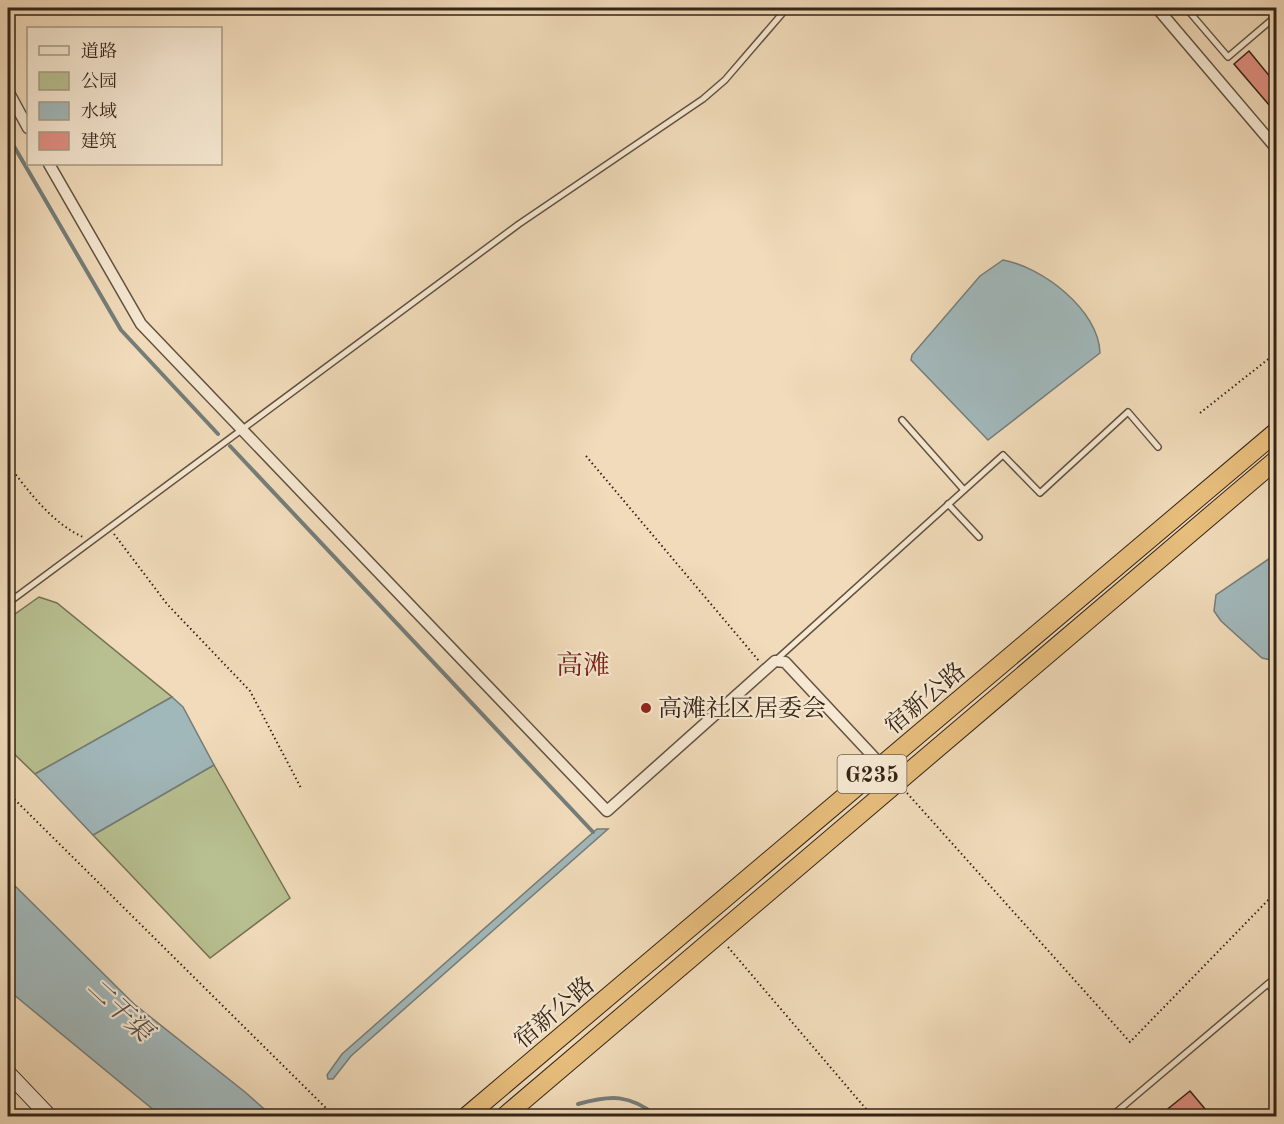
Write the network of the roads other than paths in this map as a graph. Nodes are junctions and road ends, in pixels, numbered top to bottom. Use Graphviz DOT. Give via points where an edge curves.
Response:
graph roads {
  1 [pos="787,8"];
  2 [pos="1157,8"];
  3 [pos="1186,8"];
  4 [pos="1276,16"];
  5 [pos="8,91"];
  6 [pos="27,126"];
  7 [pos="1276,148"];
  8 [pos="50,165"];
  9 [pos="902,420"];
  10 [pos="241,429"];
  11 [pos="1276,432"];
  12 [pos="1158,447"];
  13 [pos="1276,460"];
  14 [pos="964,490"];
  15 [pos="948,504"];
  16 [pos="979,537"];
  17 [pos="8,603"];
  18 [pos="775,661"];
  19 [pos="883,765"];
  20 [pos="897,782"];
  21 [pos="1276,977"];
  22 [pos="1268,984"];
  23 [pos="1276,994"];
  24 [pos="8,1073"];
  25 [pos="49,1116"];
  26 [pos="467,1116"];
  27 [pos="505,1116"];
  28 [pos="1116,1116"];
  1 -- 10 [label="lane" via="725,80 703,99 519,224"];
  2 -- 7 [label="street"];
  3 -- 4 [label="lane" via="1228,57"];
  5 -- 6 [label="street"];
  8 -- 10 [label="street" via="141,324"];
  9 -- 14 [label="lane"];
  10 -- 17 [label="lane"];
  10 -- 18 [label="street" via="607,811"];
  11 -- 19 [label="highway, 宿新公路 / G235"];
  12 -- 14 [label="lane" via="1128,412 1040,493 1003,455"];
  13 -- 20 [label="highway, 宿新公路 / G235"];
  14 -- 15 [label="lane"];
  15 -- 16 [label="lane"];
  15 -- 18 [label="lane"];
  18 -- 19 [label="street" via="785,662"];
  19 -- 20 [label="street"];
  19 -- 26 [label="highway, 宿新公路 / G235"];
  20 -- 27 [label="highway, 宿新公路 / G235"];
  21 -- 22 [label="lane"];
  22 -- 23 [label="lane"];
  22 -- 28 [label="lane"];
  24 -- 25 [label="main road"];
}
